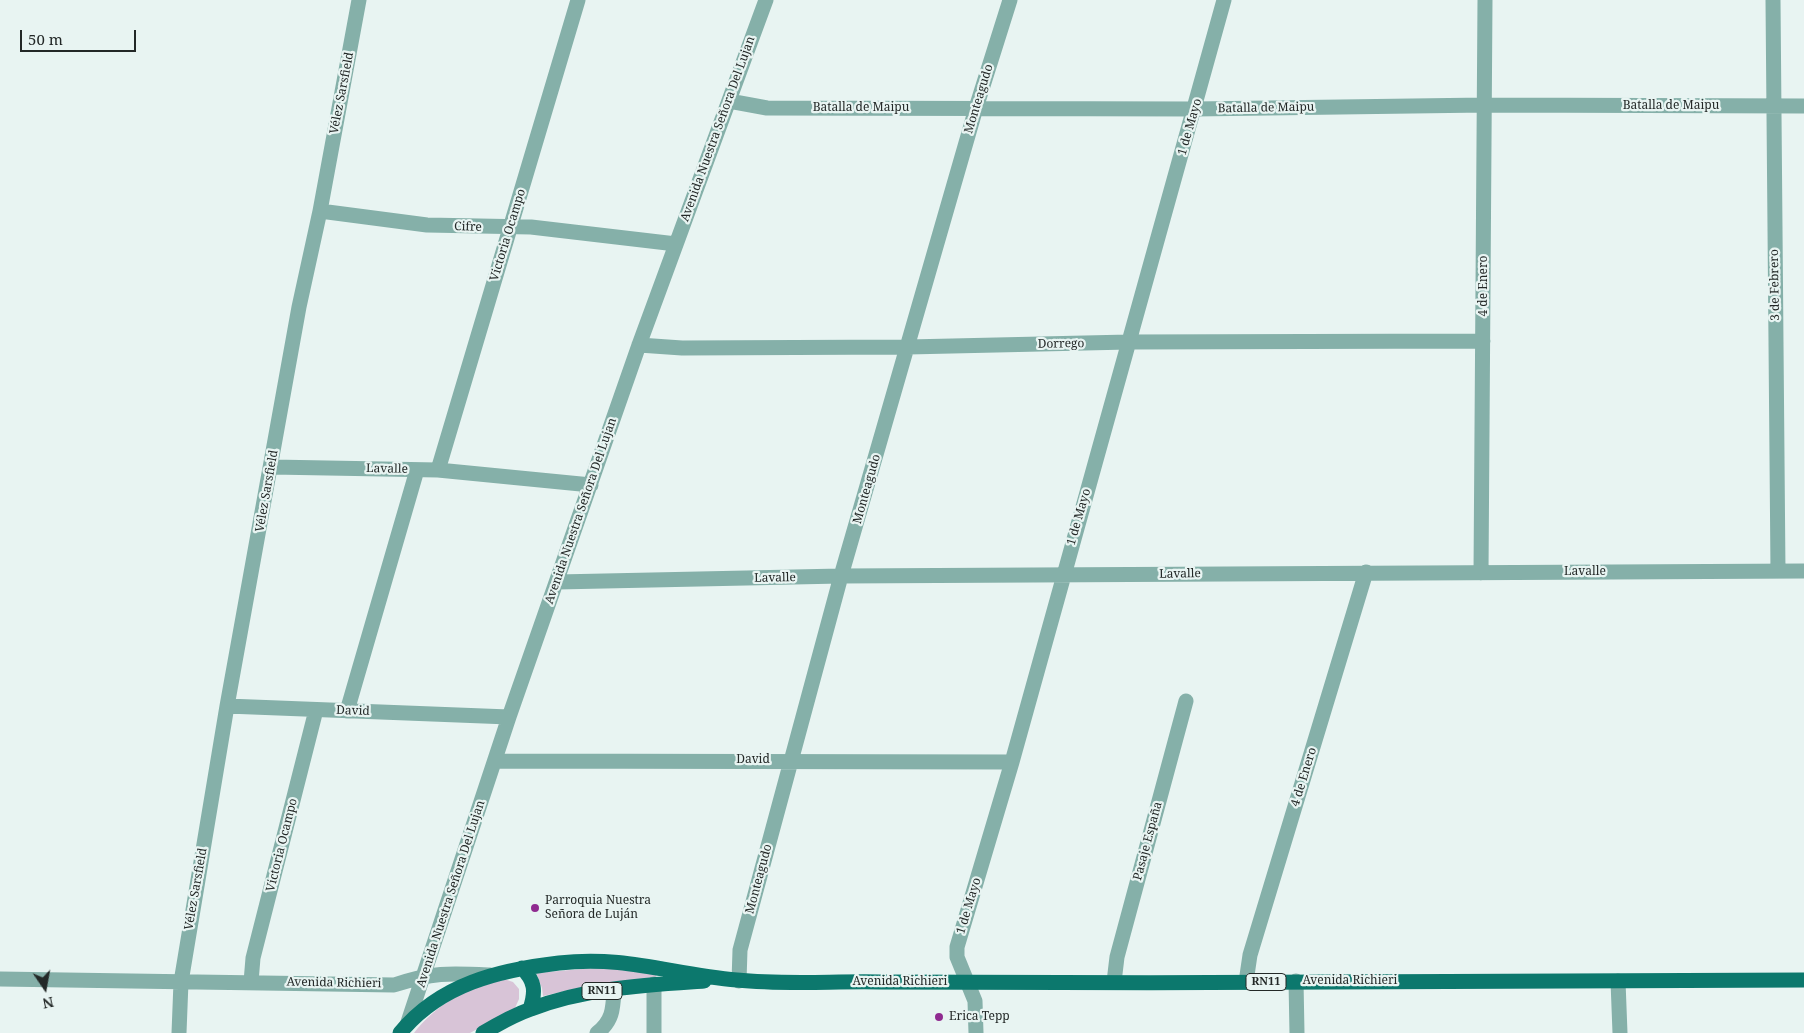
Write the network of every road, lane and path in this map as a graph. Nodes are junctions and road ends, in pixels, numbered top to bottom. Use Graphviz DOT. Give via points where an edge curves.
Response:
graph roads {
  1 [pos="359,0"];
  2 [pos="578,0"];
  3 [pos="766,0"];
  4 [pos="1010,0"];
  5 [pos="1224,0"];
  6 [pos="1485,0"];
  7 [pos="1772,0"];
  8 [pos="729,100"];
  9 [pos="1485,106"];
  10 [pos="1773,106"];
  11 [pos="1804,106"];
  12 [pos="976,108"];
  13 [pos="1195,109"];
  14 [pos="320,211"];
  15 [pos="510,228"];
  16 [pos="676,244"];
  17 [pos="1484,341"];
  18 [pos="1129,342"];
  19 [pos="640,345"];
  20 [pos="908,347"];
  21 [pos="272,467"];
  22 [pos="417,470"];
  23 [pos="438,470"];
  24 [pos="591,485"];
  25 [pos="1778,571"];
  26 [pos="1804,571"];
  27 [pos="1366,572"];
  28 [pos="1481,572"];
  29 [pos="1063,575"];
  30 [pos="841,576"];
  31 [pos="557,582"];
  32 [pos="1186,700"];
  33 [pos="227,706"];
  34 [pos="316,710"];
  35 [pos="347,711"];
  36 [pos="509,717"];
  37 [pos="791,760"];
  38 [pos="495,761"];
  39 [pos="1012,762"];
  40 [pos="522,968"];
  41 [pos="424,974"];
  42 [pos="490,975"];
  43 [pos="0,979"];
  44 [pos="733,980"];
  45 [pos="1804,980"];
  46 [pos="1618,981"];
  47 [pos="181,982"];
  48 [pos="250,982"];
  49 [pos="967,982"];
  50 [pos="1114,982"];
  51 [pos="1246,982"];
  52 [pos="1296,982"];
  53 [pos="654,984"];
  54 [pos="614,990"];
  55 [pos="530,1009"];
  56 [pos="403,1029"];
  57 [pos="179,1033"];
  58 [pos="483,1033"];
  59 [pos="597,1033"];
  60 [pos="654,1033"];
  61 [pos="976,1033"];
  62 [pos="1297,1033"];
  63 [pos="1620,1033"];
  1 -- 14 [label="street, Vélez Sarsfield"];
  2 -- 15 [label="street, Victoria Ocampo"];
  3 -- 8 [label="street, Avenida Nuestra Señora Del Lujan"];
  4 -- 12 [label="street, Monteagudo"];
  5 -- 13 [label="street, 1 de Mayo"];
  6 -- 9 [label="street, 4 de Enero"];
  7 -- 10 [label="street, 3 de Febrero"];
  8 -- 12 [label="street, Batalla de Maipu" via="768,108"];
  8 -- 16 [label="street, Avenida Nuestra Señora Del Lujan"];
  9 -- 10 [label="street, Batalla de Maipu"];
  9 -- 13 [label="street, Batalla de Maipu"];
  9 -- 17 [label="street, 4 de Enero"];
  10 -- 11 [label="street, Batalla de Maipu"];
  10 -- 25 [label="street, 3 de Febrero"];
  12 -- 13 [label="street, Batalla de Maipu"];
  12 -- 20 [label="street, Monteagudo"];
  13 -- 18 [label="street, 1 de Mayo"];
  14 -- 15 [label="street, Cifre" via="427,225"];
  14 -- 21 [label="street, Vélez Sarsfield" via="299,307"];
  15 -- 16 [label="street, Cifre"];
  15 -- 23 [label="street, Victoria Ocampo"];
  16 -- 19 [label="street, Avenida Nuestra Señora Del Lujan"];
  17 -- 18 [label="street, Dorrego"];
  17 -- 28 [label="street, 4 de Enero"];
  18 -- 20 [label="street, Dorrego"];
  18 -- 29 [label="street, 1 de Mayo"];
  19 -- 20 [label="street, Dorrego" via="682,348"];
  19 -- 24 [label="street, Avenida Nuestra Señora Del Lujan"];
  20 -- 30 [label="street, Monteagudo"];
  21 -- 22 [label="street, Lavalle"];
  21 -- 33 [label="street, Vélez Sarsfield"];
  22 -- 23 [label="street, Lavalle"];
  22 -- 35 [label="street"];
  23 -- 24 [label="street, Lavalle"];
  24 -- 31 [label="street, Avenida Nuestra Señora Del Lujan"];
  25 -- 26 [label="street, Lavalle"];
  25 -- 28 [label="street, Lavalle"];
  27 -- 28 [label="street, Lavalle"];
  27 -- 29 [label="street, Lavalle"];
  27 -- 51 [label="street, 4 de Enero" via="1250,955"];
  29 -- 30 [label="street, Lavalle"];
  29 -- 39 [label="street, 1 de Mayo"];
  30 -- 31 [label="street, Lavalle"];
  30 -- 37 [label="street, Monteagudo"];
  31 -- 36 [label="street, Avenida Nuestra Señora Del Lujan"];
  32 -- 50 [label="street, Pasaje España" via="1117,957"];
  33 -- 34 [label="street, David"];
  33 -- 47 [label="street, Vélez Sarsfield"];
  34 -- 35 [label="street, David"];
  34 -- 48 [label="street, Victoria Ocampo" via="253,958"];
  35 -- 36 [label="street, David"];
  36 -- 38 [label="street, Avenida Nuestra Señora Del Lujan"];
  37 -- 38 [label="street, David"];
  37 -- 39 [label="street, David"];
  37 -- 44 [label="street, Monteagudo"];
  38 -- 41 [label="street, Avenida Nuestra Señora Del Lujan"];
  39 -- 49 [label="street, 1 de Mayo" via="957,947 957,957"];
  40 -- 42 [label="main road, Avenida Richieri / RN11"];
  40 -- 44 [label="main road, Avenida Richieri / RN11" via="602,960 633,962"];
  40 -- 55 [label="main road" via="531,976 534,985"];
  41 -- 42 [label="street, Avenida Richieri"];
  41 -- 48 [label="street, Avenida Richieri" via="394,985"];
  41 -- 56 [label="street, Avenida Nuestra Señora Del Lujan"];
  42 -- 56 [label="main road, RN11" via="450,992"];
  43 -- 47 [label="street, Avenida Richieri"];
  44 -- 49 [label="main road, Avenida Richieri / RN11"];
  44 -- 53 [label="main road, RN11"];
  45 -- 46 [label="main road, Avenida Richieri / RN11"];
  46 -- 52 [label="main road, Avenida Richieri / RN11"];
  46 -- 63 [label="street"];
  47 -- 48 [label="street, Avenida Richieri"];
  47 -- 57 [label="street, Vélez Sarsfield"];
  49 -- 50 [label="main road, Avenida Richieri / RN11"];
  49 -- 61 [label="street, 1 de Mayo" via="974,1001"];
  50 -- 51 [label="main road, Avenida Richieri / RN11"];
  51 -- 52 [label="main road, Avenida Richieri / RN11"];
  52 -- 62 [label="street"];
  53 -- 54 [label="main road, RN11"];
  53 -- 60 [label="street"];
  54 -- 55 [label="main road, RN11" via="580,994"];
  54 -- 59 [label="street" via="613,1010 607,1026"];
  55 -- 58 [label="main road, RN11"];
}
